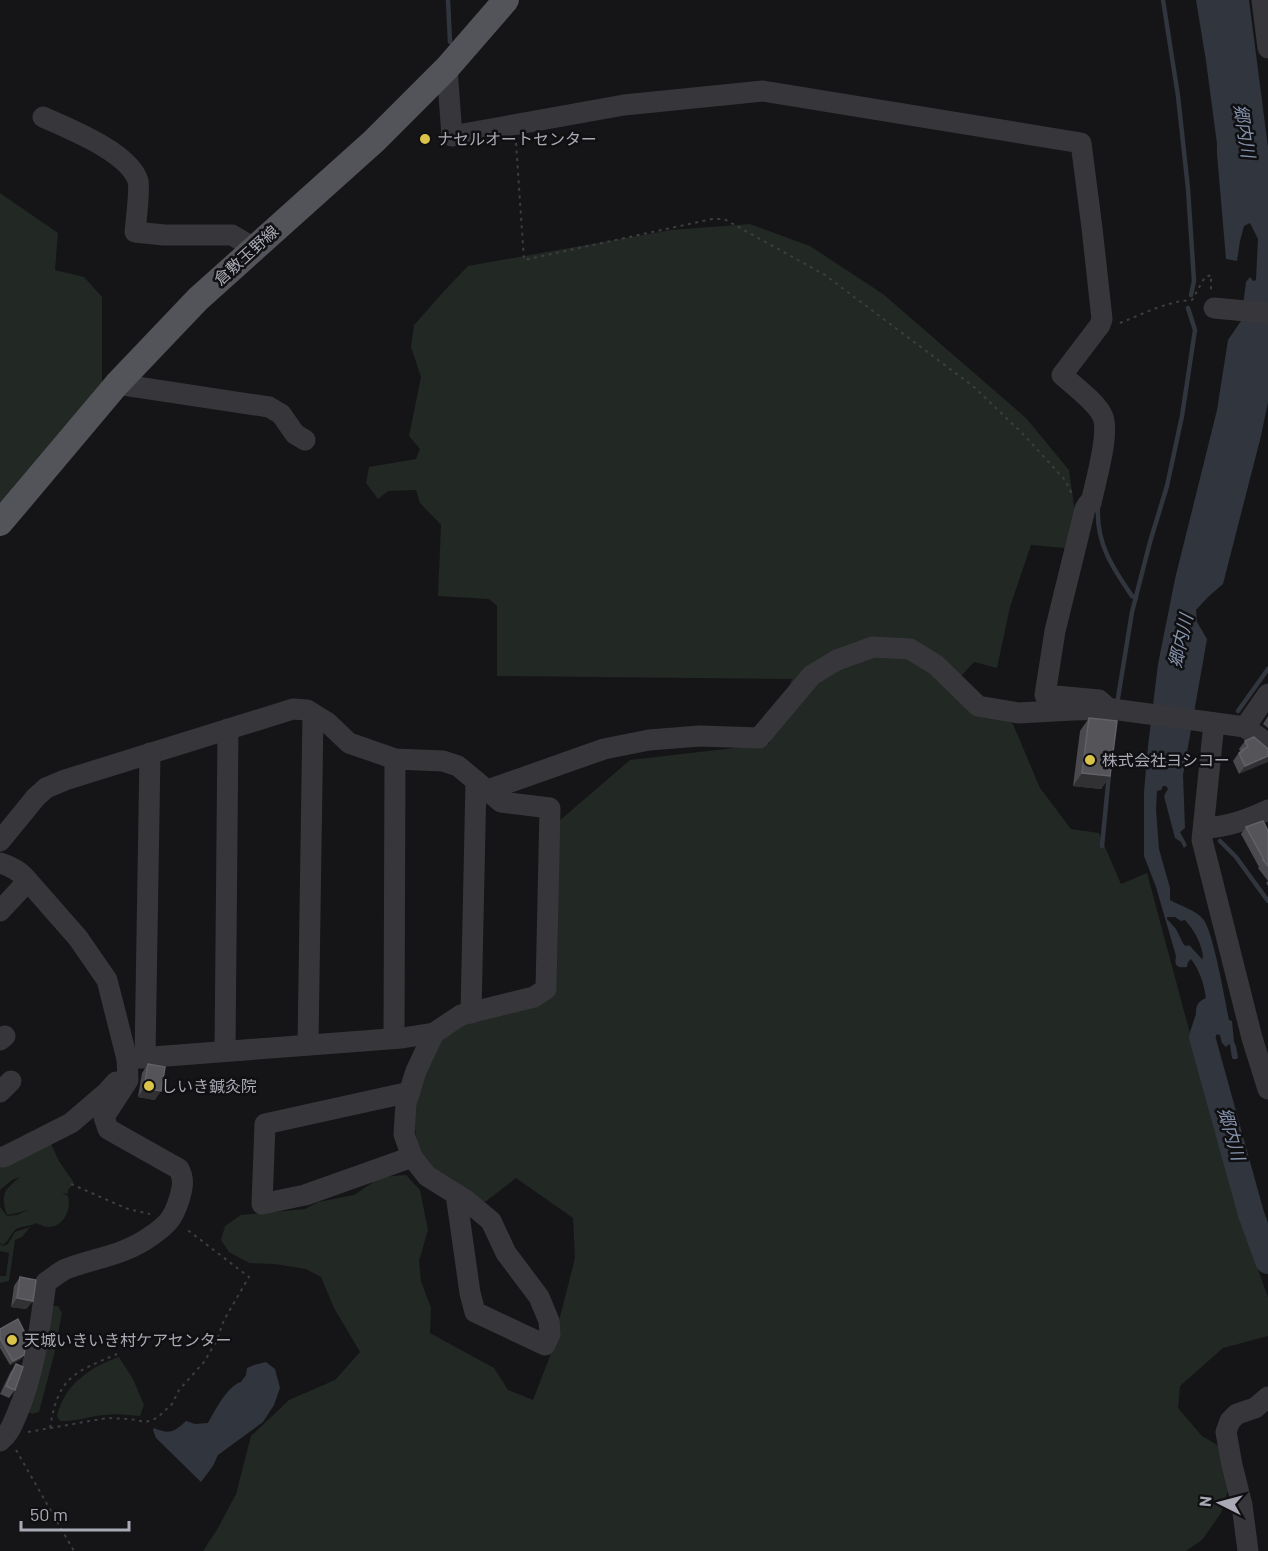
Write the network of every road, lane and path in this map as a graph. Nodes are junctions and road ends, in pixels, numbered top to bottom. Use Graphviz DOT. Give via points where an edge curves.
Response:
graph roads {
  1 [pos="506,0"];
  2 [pos="1262,0"];
  3 [pos="1266,23"];
  4 [pos="1268,48"];
  5 [pos="447,68"];
  6 [pos="43,117"];
  7 [pos="516,143"];
  8 [pos="254,248"];
  9 [pos="1215,308"];
  10 [pos="1268,313"];
  11 [pos="1100,325"];
  12 [pos="117,384"];
  13 [pos="305,440"];
  14 [pos="1085,509"];
  15 [pos="0,523"];
  16 [pos="1268,694"];
  17 [pos="1119,710"];
  18 [pos="314,714"];
  19 [pos="1212,722"];
  20 [pos="1245,727"];
  21 [pos="228,729"];
  22 [pos="1268,746"];
  23 [pos="150,753"];
  24 [pos="395,759"];
  25 [pos="482,785"];
  26 [pos="1268,810"];
  27 [pos="1204,828"];
  28 [pos="0,841"];
  29 [pos="0,863"];
  30 [pos="28,881"];
  31 [pos="0,911"];
  32 [pos="471,1013"];
  33 [pos="434,1033"];
  34 [pos="394,1038"];
  35 [pos="308,1045"];
  36 [pos="225,1051"];
  37 [pos="133,1061"];
  38 [pos="1268,1089"];
  39 [pos="410,1092"];
  40 [pos="0,1157"];
  41 [pos="412,1157"];
  42 [pos="71,1184"];
  43 [pos="456,1194"];
  44 [pos="171,1218"];
  45 [pos="117,1354"];
  46 [pos="1268,1397"];
  47 [pos="50,1428"];
  48 [pos="4,1438"];
  49 [pos="75,1551"];
  50 [pos="1248,1551"];
  1 -- 5 [label="main road, 倉敷玉野線"];
  2 -- 3 [label="street"];
  3 -- 4 [label="street"];
  5 -- 8 [label="main road, 倉敷玉野線" via="374,141"];
  5 -- 11 [label="street" via="452,136 624,105 763,92 1081,143 1101,303"];
  6 -- 8 [label="street" via="105,146 130,167 138,182 135,232 232,235"];
  7 -- 14 [label="path" via="524,260 724,219 825,275 974,387 1025,436"];
  8 -- 12 [label="main road, 倉敷玉野線" via="198,299"];
  9 -- 10 [label="street"];
  9 -- 11 [label="path" via="1210,274 1192,300 1164,305 1110,327"];
  11 -- 14 [label="street" via="1062,375 1098,408 1106,422 1091,503"];
  12 -- 13 [label="street" via="269,407"];
  12 -- 15 [label="main road, 倉敷玉野線"];
  14 -- 17 [label="street" via="1055,631 1045,695 1099,700"];
  16 -- 20 [label="street"];
  17 -- 19 [label="street"];
  17 -- 25 [label="street" via="1018,714 978,706 936,665 910,649 873,647 837,660 812,675 759,738 700,736 649,740 604,749"];
  18 -- 21 [label="street" via="293,709"];
  18 -- 24 [label="street" via="349,743"];
  18 -- 35 [label="street"];
  19 -- 20 [label="street"];
  19 -- 27 [label="street"];
  20 -- 22 [label="street"];
  21 -- 23 [label="street"];
  21 -- 36 [label="street"];
  23 -- 28 [label="street" via="46,788"];
  23 -- 37 [label="street"];
  24 -- 25 [label="street" via="443,761 459,766"];
  24 -- 34 [label="street"];
  25 -- 32 [label="street"];
  25 -- 32 [label="street" via="501,802 550,808 546,989 534,997"];
  26 -- 27 [label="street" via="1222,827"];
  27 -- 38 [label="street" via="1202,840"];
  29 -- 30 [label="street" via="20,872"];
  30 -- 31 [label="street"];
  30 -- 37 [label="street" via="78,938 107,980"];
  32 -- 33 [label="street"];
  33 -- 34 [label="street"];
  33 -- 39 [label="street"];
  34 -- 35 [label="street"];
  35 -- 36 [label="street"];
  36 -- 37 [label="street"];
  37 -- 40 [label="street" via="106,1093 71,1123"];
  37 -- 44 [label="street" via="128,1080 104,1118 108,1129 178,1169 182,1189"];
  39 -- 41 [label="street" via="404,1134"];
  39 -- 41 [label="street" via="265,1124 262,1204 305,1195"];
  41 -- 43 [label="street" via="427,1176"];
  42 -- 44 [label="path" via="128,1209"];
  43 -- 43 [label="street" via="491,1221 506,1253 539,1297 549,1321 550,1334 545,1346 476,1312"];
  44 -- 47 [label="path" via="249,1277 217,1340 172,1404 157,1418 146,1422 107,1418"];
  44 -- 48 [label="street" via="141,1244 64,1270 46,1282 35,1360 21,1404"];
  45 -- 47 [label="path" via="68,1380 57,1399"];
  46 -- 50 [label="street" via="1255,1408 1237,1414 1226,1432"];
  47 -- 48 [label="path"];
  48 -- 49 [label="path"];
}
